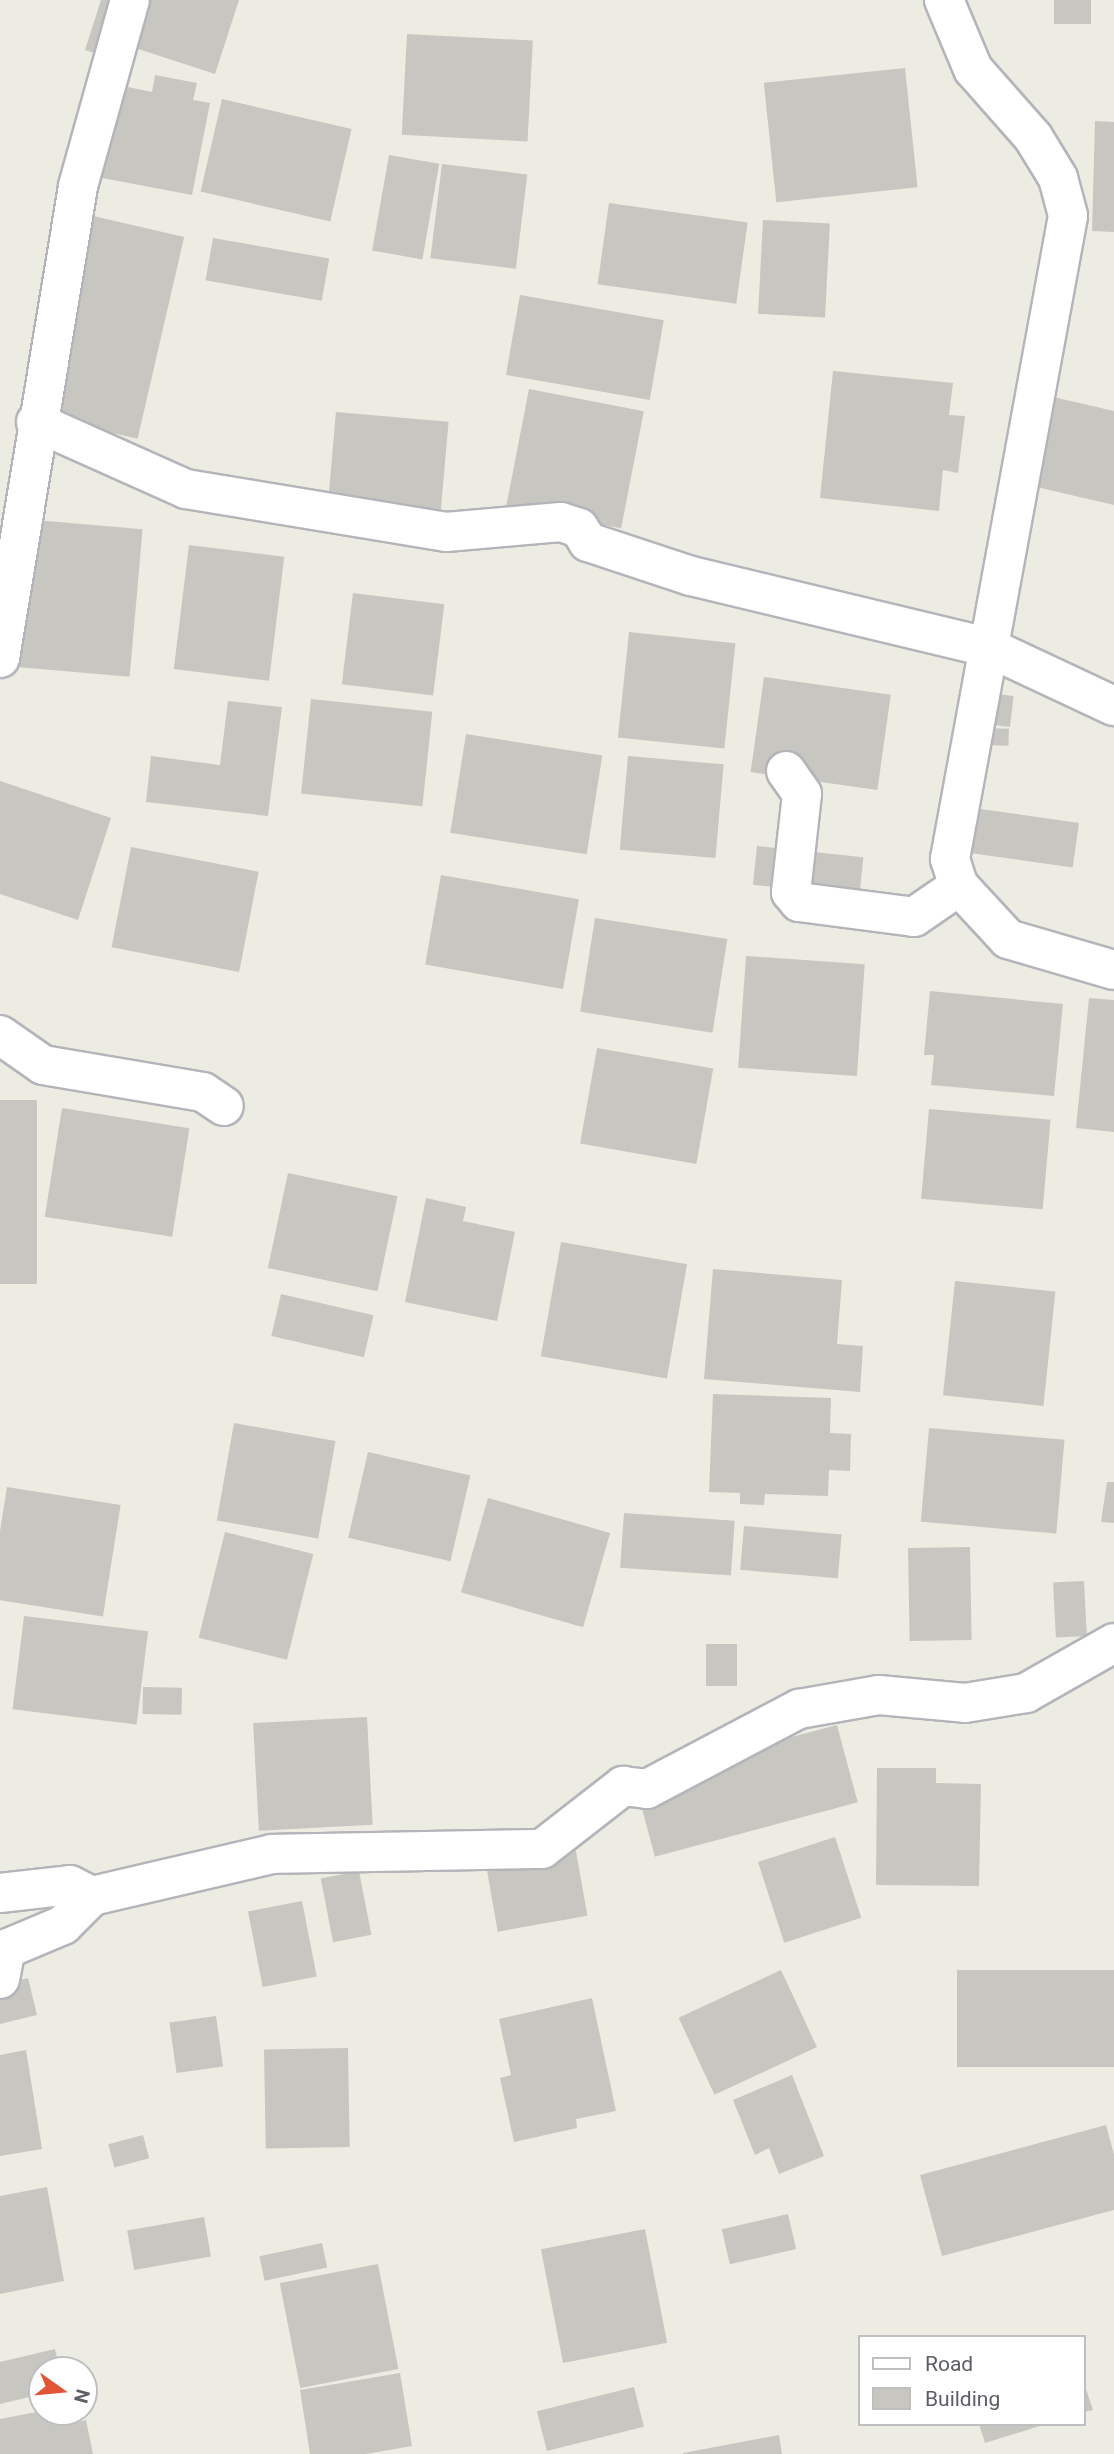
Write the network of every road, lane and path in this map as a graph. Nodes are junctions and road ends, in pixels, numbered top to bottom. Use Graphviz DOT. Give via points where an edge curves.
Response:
graph roads {
  1 [pos="130,0"];
  2 [pos="944,0"];
  3 [pos="36,422"];
  4 [pos="990,648"];
  5 [pos="0,658"];
  6 [pos="1114,706"];
  7 [pos="786,771"];
  8 [pos="959,886"];
  9 [pos="1114,970"];
  10 [pos="0,1035"];
  11 [pos="225,1105"];
  12 [pos="1114,1643"];
  13 [pos="0,1893"];
  14 [pos="92,1896"];
  15 [pos="0,1979"];
  1 -- 3 [label="street" via="78,186"];
  2 -- 4 [label="street" via="973,69 1033,137 1058,178 1068,216"];
  3 -- 4 [label="street" via="186,489 446,532 561,522 579,528 588,542 691,576"];
  3 -- 5 [label="street"];
  4 -- 6 [label="street"];
  4 -- 8 [label="street" via="950,859"];
  7 -- 8 [label="street" via="802,794 791,892 799,902 914,917"];
  8 -- 9 [label="street" via="1008,939"];
  10 -- 11 [label="street" via="43,1065 203,1092"];
  12 -- 14 [label="street" via="1026,1693 965,1703 879,1695 799,1709 647,1789 623,1786 542,1849 272,1854"];
  13 -- 14 [label="street" via="70,1885"];
  14 -- 15 [label="street" via="64,1925 6,1949"];
}
